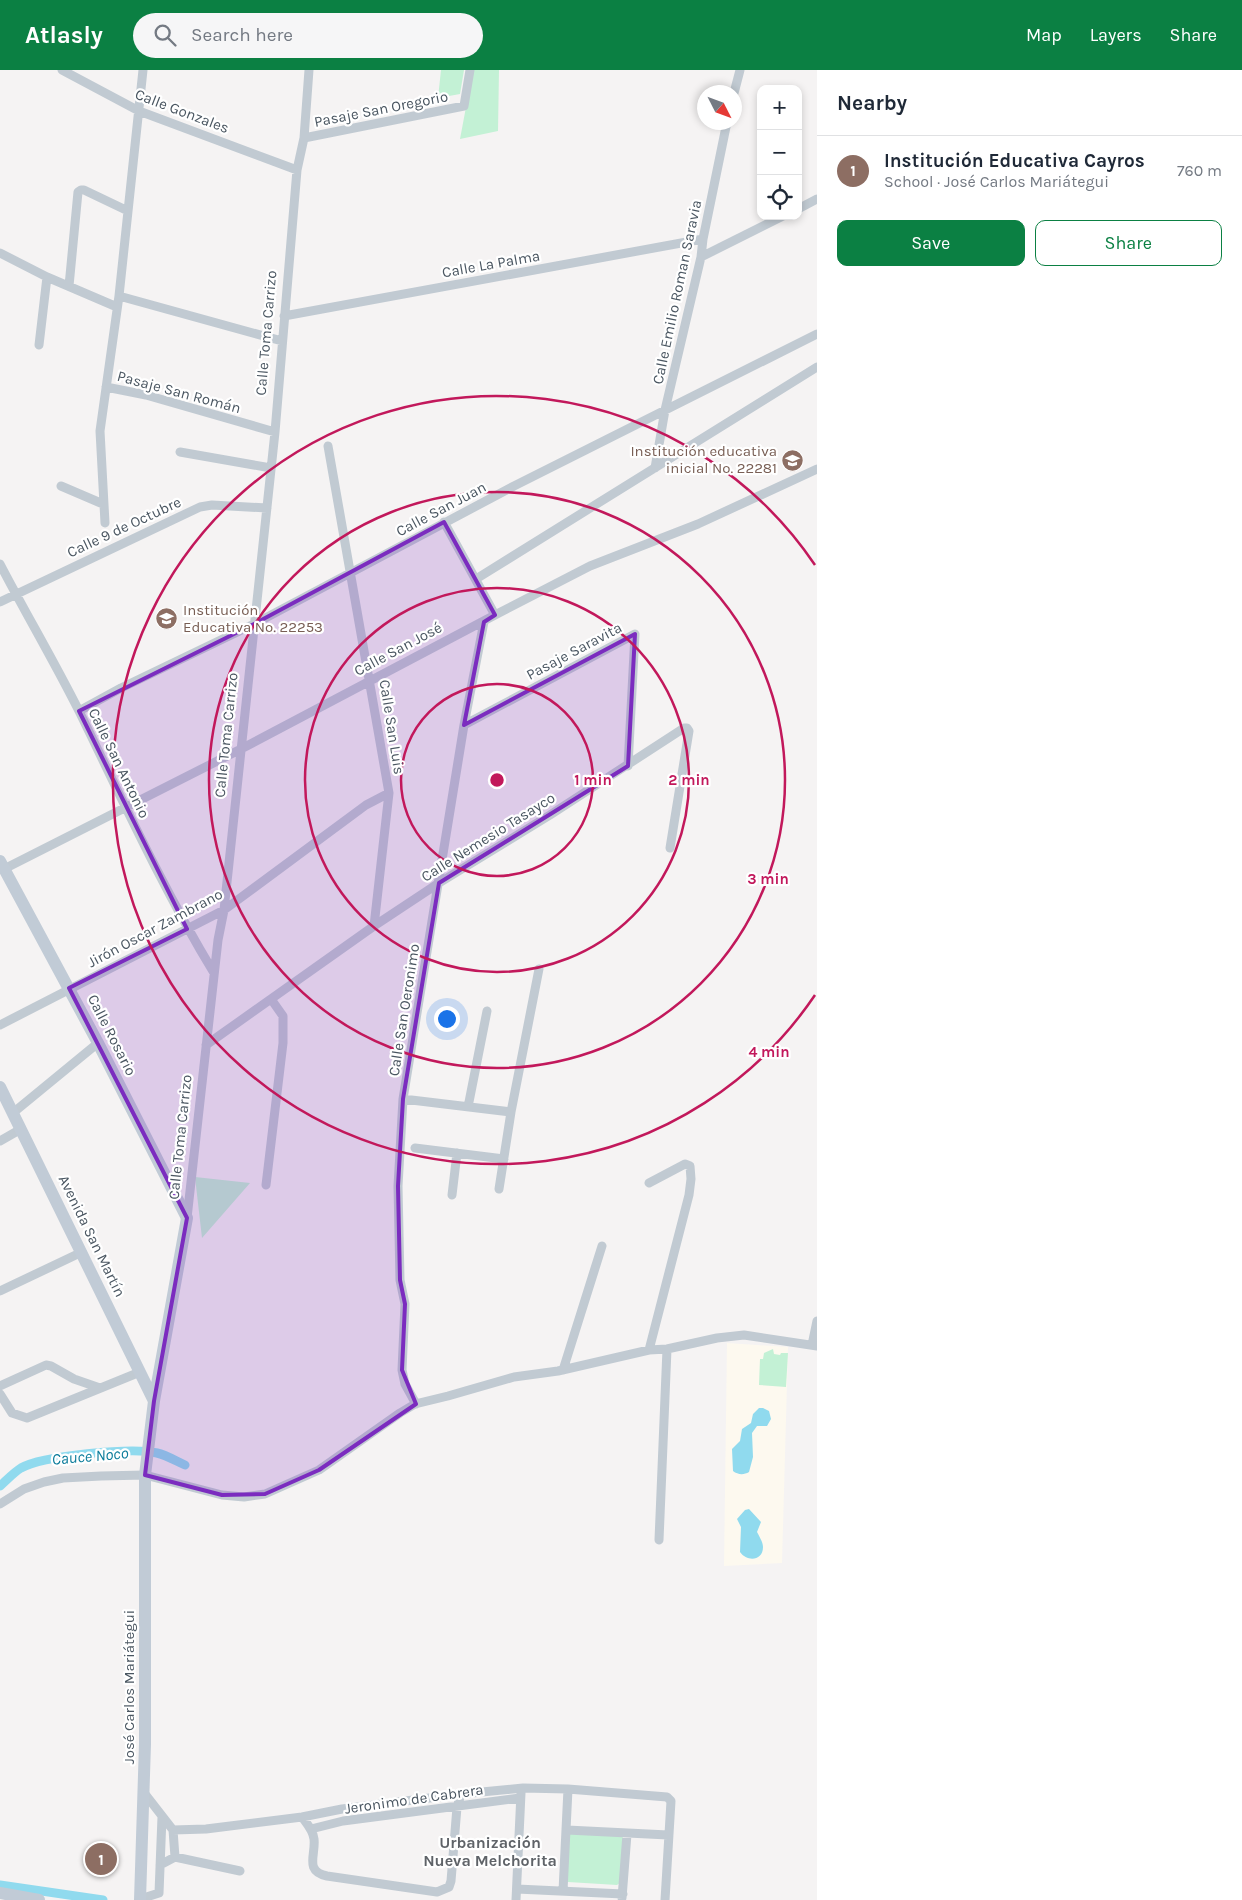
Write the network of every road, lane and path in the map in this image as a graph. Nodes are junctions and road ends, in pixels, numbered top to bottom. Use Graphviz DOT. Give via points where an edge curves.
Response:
graph roads {
  1 [pos="62,70"];
  2 [pos="143,70"];
  3 [pos="309,70"];
  4 [pos="470,70"];
  5 [pos="740,70"];
  6 [pos="736,85"];
  7 [pos="139,111"];
  8 [pos="725,130"];
  9 [pos="304,138"];
  10 [pos="297,170"];
  11 [pos="817,199"];
  12 [pos="802,207"];
  13 [pos="128,210"];
  14 [pos="775,220"];
  15 [pos="703,239"];
  16 [pos="0,254"];
  17 [pos="702,257"];
  18 [pos="47,277"];
  19 [pos="69,286"];
  20 [pos="119,296"];
  21 [pos="117,307"];
  22 [pos="284,316"];
  23 [pos="817,334"];
  24 [pos="282,342"];
  25 [pos="39,346"];
  26 [pos="817,367"];
  27 [pos="106,387"];
  28 [pos="665,410"];
  29 [pos="275,432"];
  30 [pos="328,446"];
  31 [pos="180,452"];
  32 [pos="271,468"];
  33 [pos="655,468"];
  34 [pos="817,469"];
  35 [pos="61,486"];
  36 [pos="103,504"];
  37 [pos="267,508"];
  38 [pos="444,522"];
  39 [pos="104,523"];
  40 [pos="0,564"];
  41 [pos="352,573"];
  42 [pos="476,579"];
  43 [pos="15,593"];
  44 [pos="0,602"];
  45 [pos="495,615"];
  46 [pos="484,622"];
  47 [pos="254,624"];
  48 [pos="371,681"];
  49 [pos="79,711"];
  50 [pos="464,725"];
  51 [pos="241,750"];
  52 [pos="628,766"];
  53 [pos="389,793"];
  54 [pos="125,809"];
  55 [pos="670,848"];
  56 [pos="1,867"];
  57 [pos="439,883"];
  58 [pos="224,910"];
  59 [pos="374,926"];
  60 [pos="187,929"];
  61 [pos="539,969"];
  62 [pos="214,974"];
  63 [pos="69,988"];
  64 [pos="270,999"];
  65 [pos="486,1011"];
  66 [pos="0,1025"];
  67 [pos="98,1043"];
  68 [pos="206,1045"];
  69 [pos="0,1087"];
  70 [pos="403,1099"];
  71 [pos="468,1107"];
  72 [pos="14,1112"];
  73 [pos="510,1112"];
  74 [pos="21,1129"];
  75 [pos="0,1141"];
  76 [pos="415,1148"];
  77 [pos="457,1153"];
  78 [pos="504,1159"];
  79 [pos="649,1183"];
  80 [pos="266,1185"];
  81 [pos="500,1189"];
  82 [pos="452,1195"];
  83 [pos="187,1218"];
  84 [pos="602,1246"];
  85 [pos="82,1252"];
  86 [pos="0,1291"];
  87 [pos="817,1321"];
  88 [pos="815,1345"];
  89 [pos="666,1349"];
  90 [pos="649,1350"];
  91 [pos="563,1370"];
  92 [pos="140,1372"];
  93 [pos="0,1386"];
  94 [pos="100,1388"];
  95 [pos="0,1394"];
  96 [pos="154,1401"];
  97 [pos="416,1404"];
  98 [pos="147,1462"];
  99 [pos="0,1504"];
  100 [pos="658,1540"];
  101 [pos="523,1788"];
  102 [pos="568,1789"];
  103 [pos="145,1794"];
  104 [pos="461,1794"];
  105 [pos="520,1798"];
  106 [pos="457,1807"];
  107 [pos="162,1817"];
  108 [pos="302,1817"];
  109 [pos="311,1829"];
  110 [pos="173,1830"];
  111 [pos="566,1830"];
  112 [pos="627,1834"];
  113 [pos="668,1835"];
  114 [pos="176,1857"];
  115 [pos="160,1865"];
  116 [pos="240,1870"];
  117 [pos="518,1889"];
  118 [pos="564,1891"];
  119 [pos="0,1893"];
  120 [pos="622,1897"];
  121 [pos="140,1899"];
  122 [pos="40,1900"];
  123 [pos="516,1900"];
  124 [pos="665,1900"];
  1 -- 7 [label="street, Calle Gonzales"];
  2 -- 7 [label="street"];
  3 -- 9 [label="street, Calle Toma Carrizo"];
  4 -- 9 [label="street, Pasaje San Oregorio" via="464,106"];
  5 -- 6 [label="street"];
  7 -- 10 [label="street, Calle Gonzales"];
  7 -- 13 [label="street"];
  8 -- 15 [label="street, Calle Emilio Roman Saravia"];
  9 -- 10 [label="street, Calle Toma Carrizo"];
  10 -- 22 [label="street, Calle Toma Carrizo"];
  11 -- 12 [label="street"];
  13 -- 19 [label="street" via="84,190 78,192"];
  13 -- 20 [label="street"];
  14 -- 17 [label="street"];
  15 -- 17 [label="street, Calle Emilio Roman Saravia"];
  15 -- 22 [label="street, Calle La Palma"];
  16 -- 18 [label="street"];
  17 -- 28 [label="street, Calle Emilio Roman Saravia"];
  18 -- 19 [label="street"];
  18 -- 25 [label="street"];
  19 -- 21 [label="street"];
  20 -- 21 [label="street"];
  20 -- 24 [label="street"];
  21 -- 27 [label="street"];
  22 -- 24 [label="street, Calle Toma Carrizo"];
  23 -- 28 [label="street, Calle San Juan"];
  24 -- 29 [label="street, Calle Toma Carrizo"];
  26 -- 33 [label="street"];
  27 -- 29 [label="street, Pasaje San Román" via="146,395"];
  27 -- 36 [label="street" via="100,431"];
  28 -- 33 [label="street, Calle Emilio Roman Saravia"];
  28 -- 38 [label="street, Calle San Juan"];
  29 -- 32 [label="street, Calle Toma Carrizo"];
  30 -- 41 [label="street, Calle San Luis"];
  31 -- 32 [label="street"];
  32 -- 37 [label="street, Calle Toma Carrizo"];
  33 -- 42 [label="street"];
  34 -- 45 [label="street, Calle San José" via="698,524 590,566"];
  35 -- 36 [label="street"];
  36 -- 39 [label="street"];
  37 -- 43 [label="street, Calle 9 de Octubre" via="200,507"];
  37 -- 47 [label="street, Calle Toma Carrizo"];
  38 -- 41 [label="street, Calle San Juan"];
  38 -- 42 [label="street"];
  40 -- 43 [label="street, Calle San Antonio"];
  41 -- 47 [label="street, Calle San Juan"];
  41 -- 48 [label="street, Calle San Luis"];
  42 -- 45 [label="street"];
  43 -- 44 [label="street, Calle 9 de Octubre"];
  43 -- 49 [label="street, Calle San Antonio"];
  45 -- 46 [label="street, Calle San José"];
  46 -- 48 [label="street, Calle San José"];
  46 -- 50 [label="street, Calle San Oeronimo"];
  47 -- 49 [label="street, Calle San Juan"];
  47 -- 51 [label="street, Calle Toma Carrizo"];
  48 -- 51 [label="street, Calle San José"];
  48 -- 53 [label="street, Calle San Luis"];
  49 -- 54 [label="street, Calle San Antonio"];
  50 -- 52 [label="street, Pasaje Saravita" via="635,634"];
  50 -- 57 [label="street, Calle San Oeronimo"];
  51 -- 54 [label="street, Calle San José"];
  51 -- 58 [label="street, Calle Toma Carrizo"];
  52 -- 55 [label="street, Calle Nemesio Tasayco" via="684,728 689,731"];
  52 -- 57 [label="street, Calle Nemesio Tasayco"];
  53 -- 58 [label="street, Jirón Oscar Zambrano" via="366,805"];
  53 -- 59 [label="street, Calle San Luis"];
  54 -- 56 [label="street, Calle San José"];
  54 -- 60 [label="street, Calle San Antonio"];
  56 -- 63 [label="main road, Calle Rosario"];
  57 -- 59 [label="street, Calle Nemesio Tasayco"];
  57 -- 70 [label="street, Calle San Oeronimo"];
  58 -- 60 [label="street, Jirón Oscar Zambrano"];
  58 -- 62 [label="street, Calle Toma Carrizo"];
  59 -- 64 [label="street, Calle Nemesio Tasayco"];
  60 -- 62 [label="street, Calle San Antonio"];
  60 -- 63 [label="street, Jirón Oscar Zambrano"];
  61 -- 73 [label="street"];
  62 -- 68 [label="street, Calle Toma Carrizo"];
  63 -- 66 [label="street, Jirón Oscar Zambrano"];
  63 -- 67 [label="main road, Calle Rosario"];
  64 -- 68 [label="street, Calle Nemesio Tasayco"];
  64 -- 80 [label="street" via="283,1016"];
  65 -- 71 [label="street"];
  67 -- 72 [label="street"];
  67 -- 83 [label="main road, Calle Rosario"];
  68 -- 83 [label="street, Calle Toma Carrizo"];
  69 -- 72 [label="main road, Avenida San Martín"];
  70 -- 71 [label="street"];
  70 -- 97 [label="street, Calle San Oeronimo" via="398,1186 400,1280 405,1304 402,1370 405,1384"];
  71 -- 73 [label="street"];
  72 -- 74 [label="main road, Avenida San Martín"];
  73 -- 78 [label="street"];
  74 -- 75 [label="street"];
  74 -- 85 [label="main road, Avenida San Martín"];
  76 -- 77 [label="street"];
  77 -- 78 [label="street"];
  77 -- 82 [label="street"];
  78 -- 81 [label="street"];
  79 -- 90 [label="street" via="685,1164 690,1166 689,1195"];
  83 -- 96 [label="main road, Calle Toma Carrizo"];
  84 -- 91 [label="street"];
  85 -- 86 [label="street"];
  85 -- 92 [label="main road, Avenida San Martín"];
  87 -- 88 [label="street"];
  88 -- 89 [label="street" via="744,1335"];
  89 -- 90 [label="street"];
  89 -- 100 [label="street"];
  90 -- 91 [label="street"];
  91 -- 97 [label="street" via="514,1377"];
  92 -- 94 [label="street"];
  92 -- 96 [label="main road, Avenida San Martín"];
  93 -- 94 [label="street" via="46,1365"];
  94 -- 95 [label="street" via="26,1418 12,1413"];
  96 -- 98 [label="main road, Calle Toma Carrizo"];
  97 -- 98 [label="street" via="320,1470 265,1494 244,1497 222,1495"];
  98 -- 99 [label="street" via="24,1489"];
  98 -- 103 [label="main road, José Carlos Mariátegui"];
  101 -- 102 [label="street"];
  101 -- 104 [label="street"];
  101 -- 105 [label="street"];
  102 -- 111 [label="street"];
  102 -- 113 [label="street" via="667,1797 671,1801"];
  103 -- 107 [label="street"];
  103 -- 121 [label="main road, José Carlos Mariátegui"];
  104 -- 106 [label="street"];
  104 -- 108 [label="street"];
  105 -- 106 [label="street, Jeronimo de Cabrera"];
  105 -- 117 [label="street"];
  106 -- 109 [label="street, Jeronimo de Cabrera"];
  106 -- 109 [label="street" via="451,1881 449,1887 437,1892 318,1873 314,1870"];
  107 -- 110 [label="street"];
  107 -- 115 [label="street"];
  108 -- 109 [label="street"];
  108 -- 110 [label="street"];
  110 -- 114 [label="street"];
  111 -- 112 [label="street"];
  111 -- 118 [label="street"];
  112 -- 113 [label="street"];
  112 -- 120 [label="street"];
  113 -- 124 [label="street"];
  114 -- 115 [label="street"];
  114 -- 116 [label="street"];
  115 -- 121 [label="street" via="159,1893"];
  117 -- 118 [label="street"];
  117 -- 123 [label="street"];
  118 -- 120 [label="street"];
  119 -- 122 [label="main road"];
}
